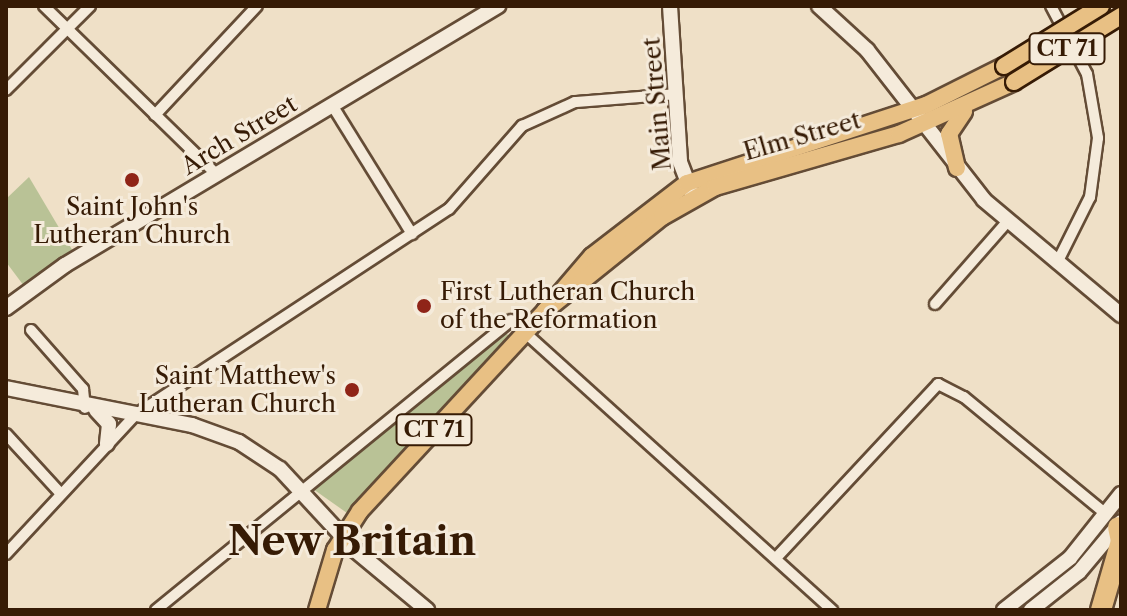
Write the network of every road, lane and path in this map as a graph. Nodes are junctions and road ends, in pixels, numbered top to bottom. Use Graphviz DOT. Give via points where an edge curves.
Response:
graph roads {
  1 [pos="44,6"];
  2 [pos="90,6"];
  3 [pos="257,6"];
  4 [pos="498,6"];
  5 [pos="670,6"];
  6 [pos="819,6"];
  7 [pos="1051,6"];
  8 [pos="1101,6"];
  9 [pos="1121,16"];
  10 [pos="67,28"];
  11 [pos="6,90"];
  12 [pos="676,94"];
  13 [pos="332,105"];
  14 [pos="971,105"];
  15 [pos="912,110"];
  16 [pos="155,115"];
  17 [pos="923,125"];
  18 [pos="774,152"];
  19 [pos="957,168"];
  20 [pos="216,174"];
  21 [pos="753,175"];
  22 [pos="691,190"];
  23 [pos="1007,222"];
  24 [pos="412,234"];
  25 [pos="1057,263"];
  26 [pos="935,304"];
  27 [pos="6,308"];
  28 [pos="1121,315"];
  29 [pos="31,330"];
  30 [pos="527,330"];
  31 [pos="6,388"];
  32 [pos="90,408"];
  33 [pos="135,415"];
  34 [pos="6,434"];
  35 [pos="107,444"];
  36 [pos="299,487"];
  37 [pos="61,494"];
  38 [pos="1121,494"];
  39 [pos="1115,521"];
  40 [pos="344,533"];
  41 [pos="6,554"];
  42 [pos="776,558"];
  43 [pos="1102,607"];
  44 [pos="156,610"];
  45 [pos="317,610"];
  46 [pos="427,610"];
  47 [pos="832,610"];
  48 [pos="1004,610"];
  49 [pos="1031,610"];
  1 -- 10 [label="street"];
  2 -- 10 [label="street"];
  3 -- 16 [label="street"];
  4 -- 13 [label="street, Arch Street"];
  5 -- 12 [label="street, Main Street"];
  6 -- 15 [label="street" via="867,50"];
  7 -- 25 [label="street" via="1087,74 1098,138 1090,197"];
  8 -- 15 [label="main road, CT 71, bridge" via="1004,66"];
  9 -- 14 [label="main road, CT 71, bridge"];
  10 -- 11 [label="street"];
  10 -- 16 [label="street"];
  12 -- 22 [label="street, Main Street"];
  12 -- 24 [label="street" via="587,100 535,117 495,149 459,201"];
  13 -- 20 [label="street, Arch Street"];
  13 -- 24 [label="street"];
  14 -- 17 [label="main road, CT 71"];
  14 -- 19 [label="main road" via="950,131"];
  15 -- 17 [label="street"];
  15 -- 18 [label="main road, Elm Street / CT 71"];
  16 -- 20 [label="street"];
  17 -- 19 [label="street"];
  17 -- 21 [label="main road, Elm Street / CT 71"];
  18 -- 21 [label="main road"];
  18 -- 22 [label="main road, Elm Street / CT 71"];
  19 -- 23 [label="street"];
  20 -- 27 [label="street, Arch Street"];
  21 -- 22 [label="main road, Elm Street / CT 71"];
  22 -- 30 [label="main road, CT 71" via="641,224"];
  23 -- 25 [label="street"];
  23 -- 26 [label="street"];
  24 -- 33 [label="street"];
  25 -- 28 [label="street"];
  29 -- 32 [label="street" via="83,389"];
  30 -- 36 [label="street" via="514,320 503,323"];
  30 -- 40 [label="main road, CT 71"];
  30 -- 42 [label="street"];
  31 -- 32 [label="street"];
  32 -- 33 [label="street"];
  32 -- 35 [label="street" via="109,424"];
  33 -- 35 [label="street"];
  33 -- 36 [label="street" via="227,436"];
  34 -- 37 [label="street"];
  35 -- 37 [label="street"];
  36 -- 40 [label="street"];
  36 -- 44 [label="street"];
  37 -- 41 [label="street"];
  38 -- 39 [label="street"];
  39 -- 42 [label="street" via="941,384"];
  39 -- 43 [label="highway" via="1121,541"];
  39 -- 48 [label="street"];
  39 -- 49 [label="street" via="1079,572"];
  40 -- 45 [label="main road, CT 71"];
  40 -- 46 [label="street"];
  42 -- 47 [label="street"];
}
